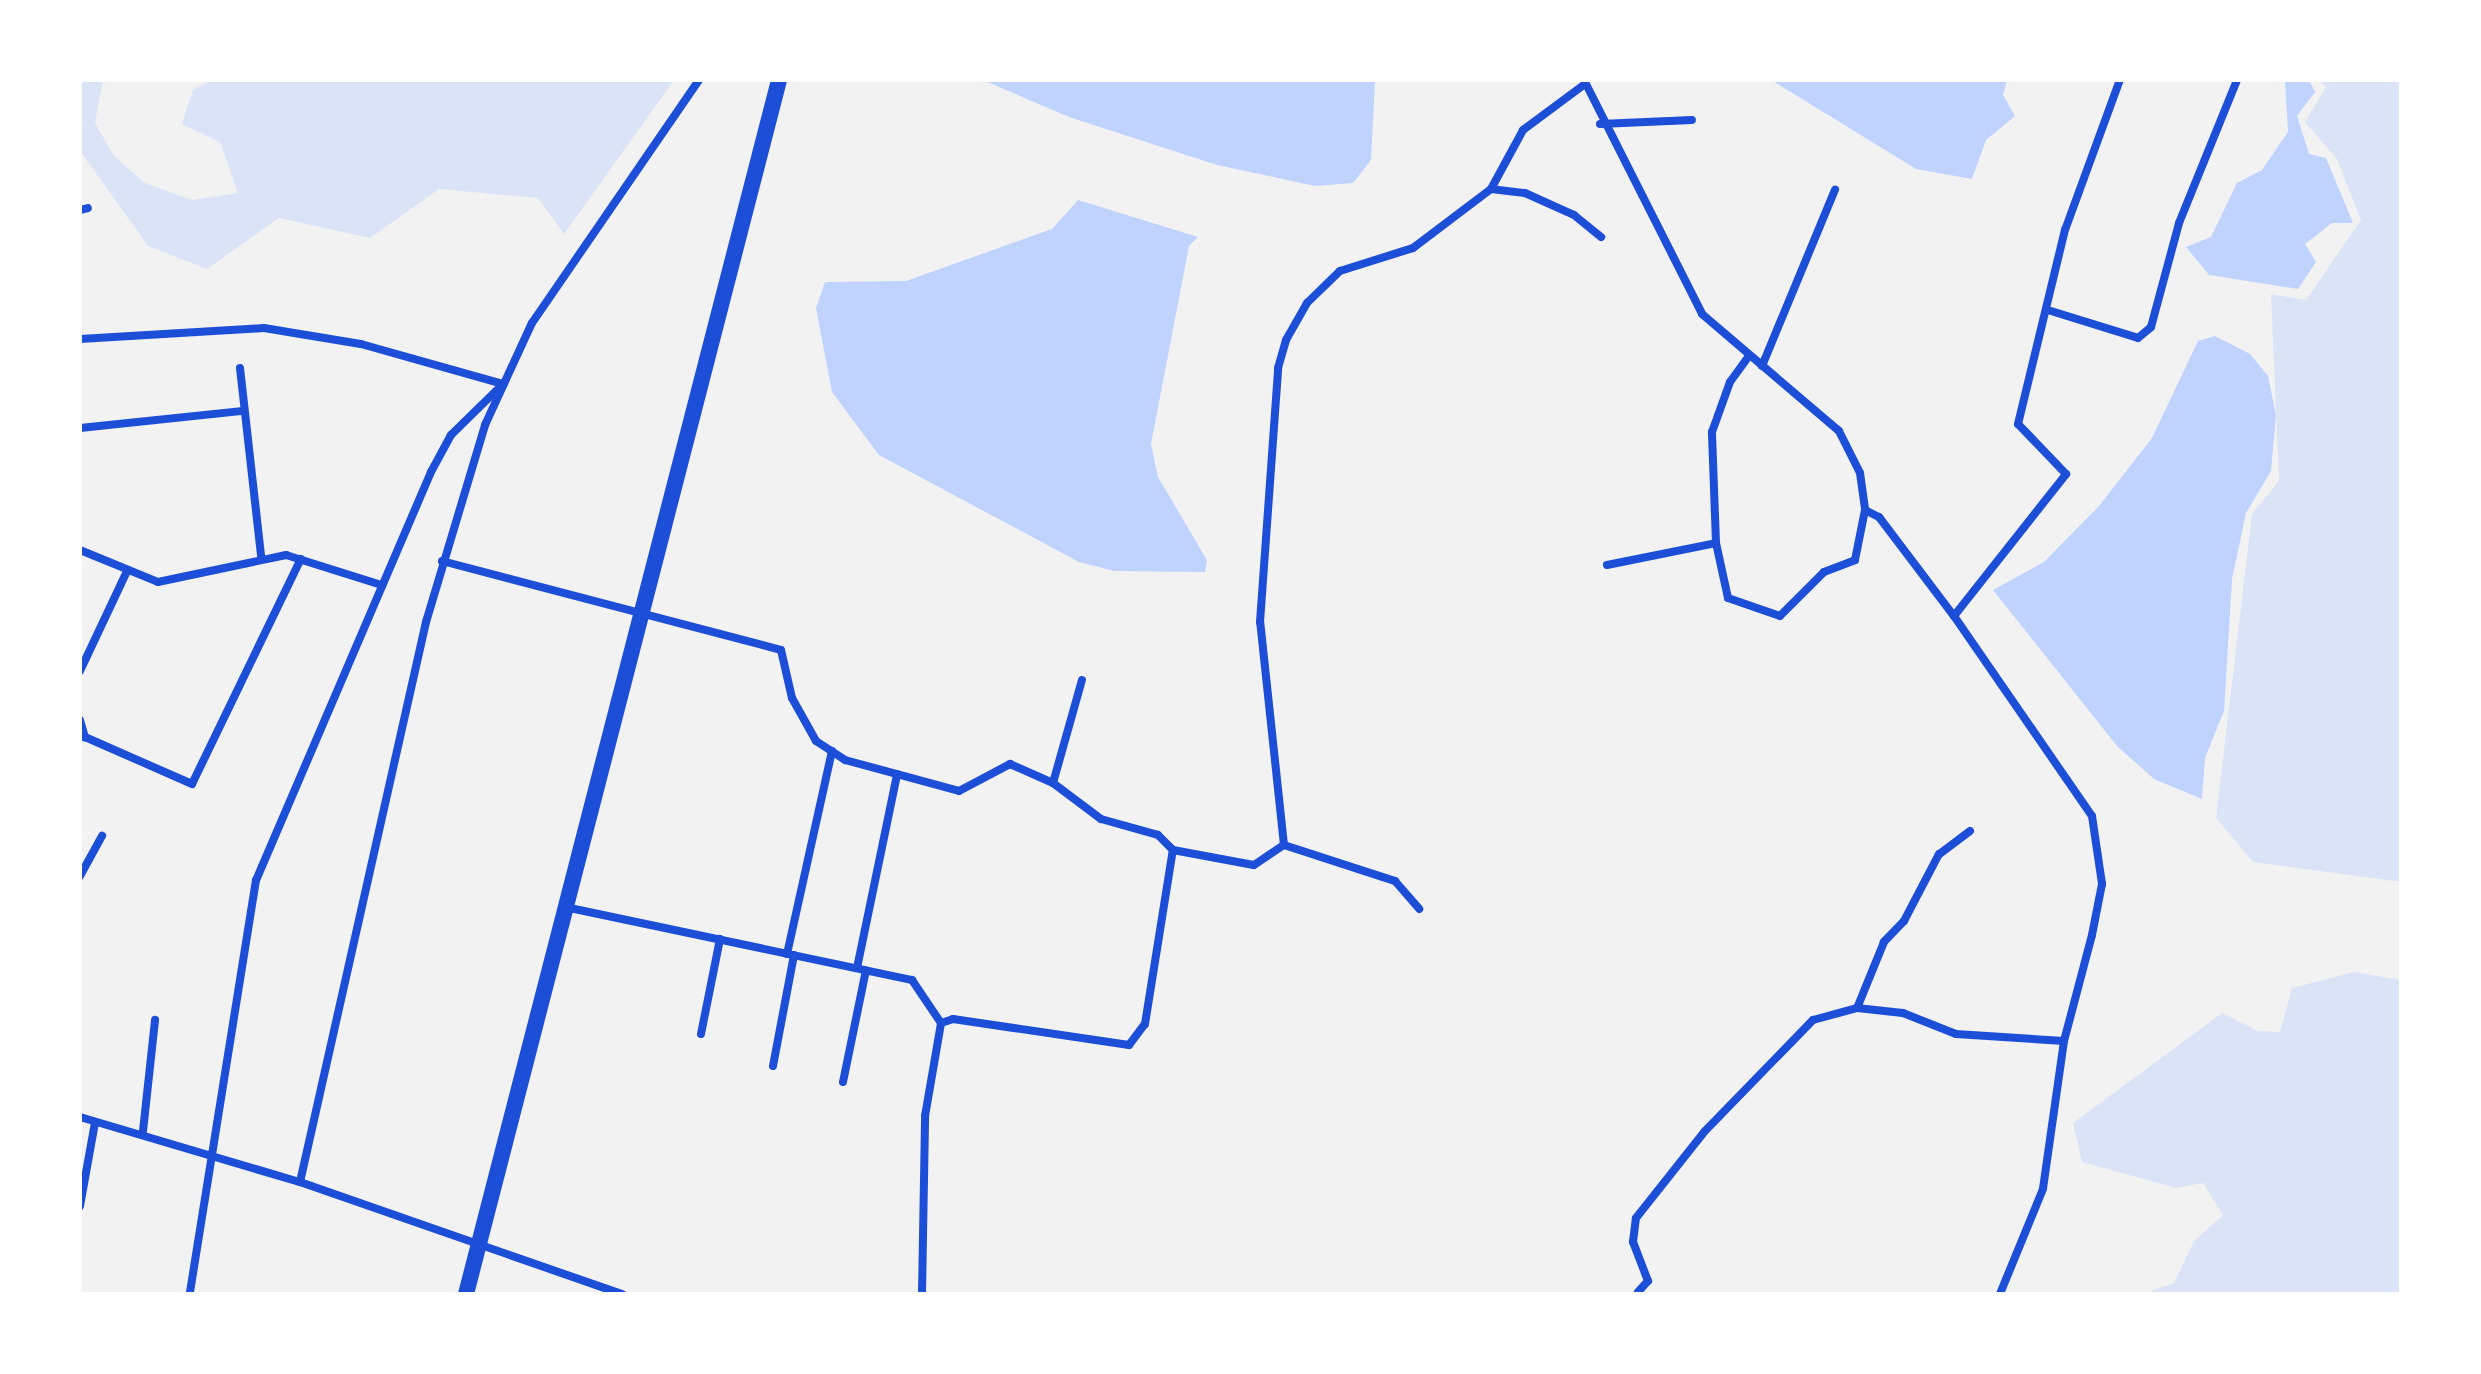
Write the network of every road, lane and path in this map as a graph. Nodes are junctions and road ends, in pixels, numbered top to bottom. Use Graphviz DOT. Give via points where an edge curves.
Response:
graph roads {
  1 [pos="699,80"];
  2 [pos="779,80"];
  3 [pos="2120,80"];
  4 [pos="2237,80"];
  5 [pos="1584,82"];
  6 [pos="1692,120"];
  7 [pos="1600,124"];
  8 [pos="1491,189"];
  9 [pos="1835,190"];
  10 [pos="1601,237"];
  11 [pos="2051,311"];
  12 [pos="80,339"];
  13 [pos="1749,356"];
  14 [pos="1762,366"];
  15 [pos="240,368"];
  16 [pos="503,384"];
  17 [pos="243,411"];
  18 [pos="80,428"];
  19 [pos="1865,510"];
  20 [pos="1716,543"];
  21 [pos="80,550"];
  22 [pos="261,556"];
  23 [pos="301,559"];
  24 [pos="442,561"];
  25 [pos="1607,565"];
  26 [pos="127,571"];
  27 [pos="382,585"];
  28 [pos="642,613"];
  29 [pos="1954,616"];
  30 [pos="80,671"];
  31 [pos="1082,680"];
  32 [pos="80,720"];
  33 [pos="832,751"];
  34 [pos="897,774"];
  35 [pos="1053,783"];
  36 [pos="1970,831"];
  37 [pos="102,836"];
  38 [pos="1284,845"];
  39 [pos="1173,850"];
  40 [pos="80,876"];
  41 [pos="565,907"];
  42 [pos="1419,909"];
  43 [pos="720,939"];
  44 [pos="790,954"];
  45 [pos="862,969"];
  46 [pos="1857,1008"];
  47 [pos="155,1020"];
  48 [pos="941,1023"];
  49 [pos="701,1034"];
  50 [pos="2064,1041"];
  51 [pos="773,1066"];
  52 [pos="843,1082"];
  53 [pos="80,1117"];
  54 [pos="95,1123"];
  55 [pos="143,1131"];
  56 [pos="212,1154"];
  57 [pos="300,1182"];
  58 [pos="80,1206"];
  59 [pos="479,1245"];
  60 [pos="1638,1292"];
  61 [pos="190,1294"];
  62 [pos="466,1294"];
  63 [pos="622,1294"];
  64 [pos="922,1294"];
  65 [pos="2000,1294"];
  1 -- 16 [label="street" via="576,254"];
  2 -- 28 [label="main road"];
  3 -- 11 [label="street" via="2065,230"];
  4 -- 11 [label="street" via="2179,223 2151,327 2138,338"];
  5 -- 7 [label="street"];
  5 -- 8 [label="street" via="1523,130"];
  6 -- 7 [label="street"];
  7 -- 13 [label="street" via="1665,232 1686,289"];
  8 -- 10 [label="street" via="1537,199"];
  8 -- 38 [label="street" via="1413,248 1340,271 1307,303 1286,340 1278,368 1260,622"];
  9 -- 14 [label="street"];
  11 -- 29 [label="street" via="2018,424 2066,474"];
  12 -- 16 [label="street" via="264,328 361,344"];
  13 -- 14 [label="street"];
  13 -- 20 [label="street" via="1730,382 1712,432"];
  14 -- 19 [label="street" via="1839,431 1860,473"];
  15 -- 17 [label="street"];
  16 -- 24 [label="street"];
  16 -- 27 [label="street" via="451,435"];
  17 -- 18 [label="street"];
  17 -- 22 [label="street"];
  19 -- 20 [label="street" via="1855,560 1824,572 1780,616 1728,598"];
  19 -- 29 [label="street" via="1879,517"];
  20 -- 25 [label="street"];
  21 -- 26 [label="street"];
  22 -- 23 [label="street"];
  22 -- 26 [label="street" via="158,582"];
  23 -- 27 [label="street"];
  23 -- 32 [label="street" via="192,784 85,737"];
  24 -- 28 [label="street"];
  24 -- 57 [label="street"];
  26 -- 30 [label="street"];
  27 -- 56 [label="street" via="256,880"];
  28 -- 33 [label="street" via="781,650 792,698 816,741"];
  28 -- 41 [label="main road"];
  29 -- 50 [label="street" via="2099,837 2099,897"];
  31 -- 35 [label="street"];
  33 -- 34 [label="street"];
  33 -- 44 [label="street"];
  34 -- 35 [label="street" via="959,791 1010,764"];
  34 -- 45 [label="street"];
  35 -- 39 [label="street" via="1074,805 1158,835"];
  36 -- 46 [label="street" via="1939,854 1884,942"];
  37 -- 40 [label="street"];
  38 -- 39 [label="street" via="1254,865"];
  38 -- 42 [label="street" via="1395,881"];
  39 -- 48 [label="street" via="1145,1024 1129,1045 953,1019"];
  41 -- 43 [label="street"];
  41 -- 59 [label="main road"];
  43 -- 44 [label="street"];
  43 -- 49 [label="street"];
  44 -- 45 [label="street"];
  44 -- 51 [label="street"];
  45 -- 48 [label="street" via="912,980"];
  45 -- 52 [label="street"];
  46 -- 50 [label="street" via="1903,1013 1956,1034"];
  46 -- 60 [label="street" via="1813,1020 1705,1131 1636,1218 1633,1242 1648,1281"];
  47 -- 55 [label="street"];
  48 -- 64 [label="street" via="925,1116"];
  50 -- 65 [label="street" via="2043,1189"];
  53 -- 54 [label="street"];
  54 -- 55 [label="street"];
  54 -- 58 [label="street"];
  55 -- 56 [label="street"];
  56 -- 57 [label="street"];
  56 -- 61 [label="street"];
  57 -- 59 [label="street"];
  59 -- 62 [label="main road"];
  59 -- 63 [label="street"];
}
